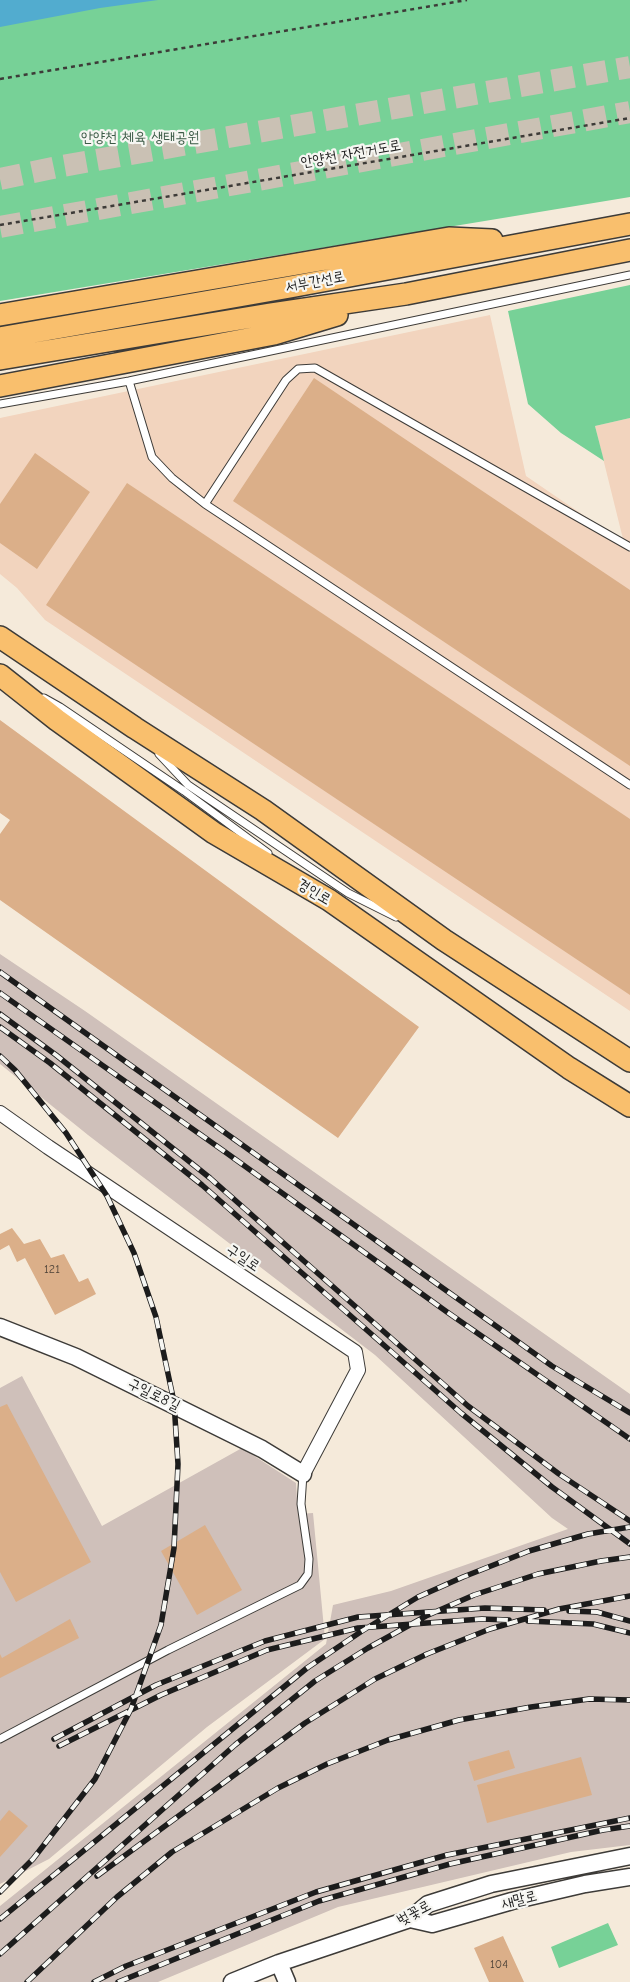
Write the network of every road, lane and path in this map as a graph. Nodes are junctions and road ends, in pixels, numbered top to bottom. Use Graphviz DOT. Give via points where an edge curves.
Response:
graph roads {
  1 [pos="467,0"];
  2 [pos="0,79"];
  3 [pos="630,118"];
  4 [pos="630,224"];
  5 [pos="0,226"];
  6 [pos="522,242"];
  7 [pos="630,250"];
  8 [pos="630,275"];
  9 [pos="406,294"];
  10 [pos="0,316"];
  11 [pos="0,338"];
  12 [pos="0,359"];
  13 [pos="129,381"];
  14 [pos="0,386"];
  15 [pos="0,404"];
  16 [pos="205,504"];
  17 [pos="630,547"];
  18 [pos="0,637"];
  19 [pos="0,675"];
  20 [pos="630,784"];
  21 [pos="630,1061"];
  22 [pos="630,1106"];
  23 [pos="0,1113"];
  24 [pos="0,1328"];
  25 [pos="303,1474"];
  26 [pos="0,1739"];
  27 [pos="630,1856"];
  28 [pos="630,1877"];
  29 [pos="410,1919"];
  30 [pos="279,1963"];
  31 [pos="232,1982"];
  32 [pos="287,1982"];
  1 -- 2 [label="path"];
  3 -- 5 [label="path, 안양천 자전거도로"];
  4 -- 6 [label="main road, 서부간선로"];
  6 -- 10 [label="main road" via="449,238"];
  6 -- 11 [label="main road, 서부간선로"];
  7 -- 9 [label="main road, 서부간선로"];
  8 -- 13 [label="lane"];
  9 -- 12 [label="main road, 서부간선로"];
  9 -- 14 [label="main road" via="274,334"];
  13 -- 15 [label="lane"];
  13 -- 16 [label="lane" via="152,457"];
  16 -- 17 [label="lane" via="286,380 298,369 315,368"];
  16 -- 20 [label="lane"];
  18 -- 21 [label="main road" via="263,810 444,940"];
  19 -- 22 [label="main road, 경인로" via="214,833 329,900 561,1062"];
  23 -- 25 [label="street, 구일로" via="356,1352 358,1370"];
  24 -- 25 [label="street, 구일로8길" via="76,1357 262,1449"];
  25 -- 26 [label="lane" via="301,1504 310,1560 308,1574 300,1585"];
  27 -- 29 [label="street, 벚꽃로" via="491,1884 428,1904"];
  28 -- 29 [label="street, 새말로" via="512,1901 432,1924"];
  29 -- 30 [label="street, 벚꽃로"];
  30 -- 31 [label="street, 벚꽃로"];
  30 -- 32 [label="street"];
}
